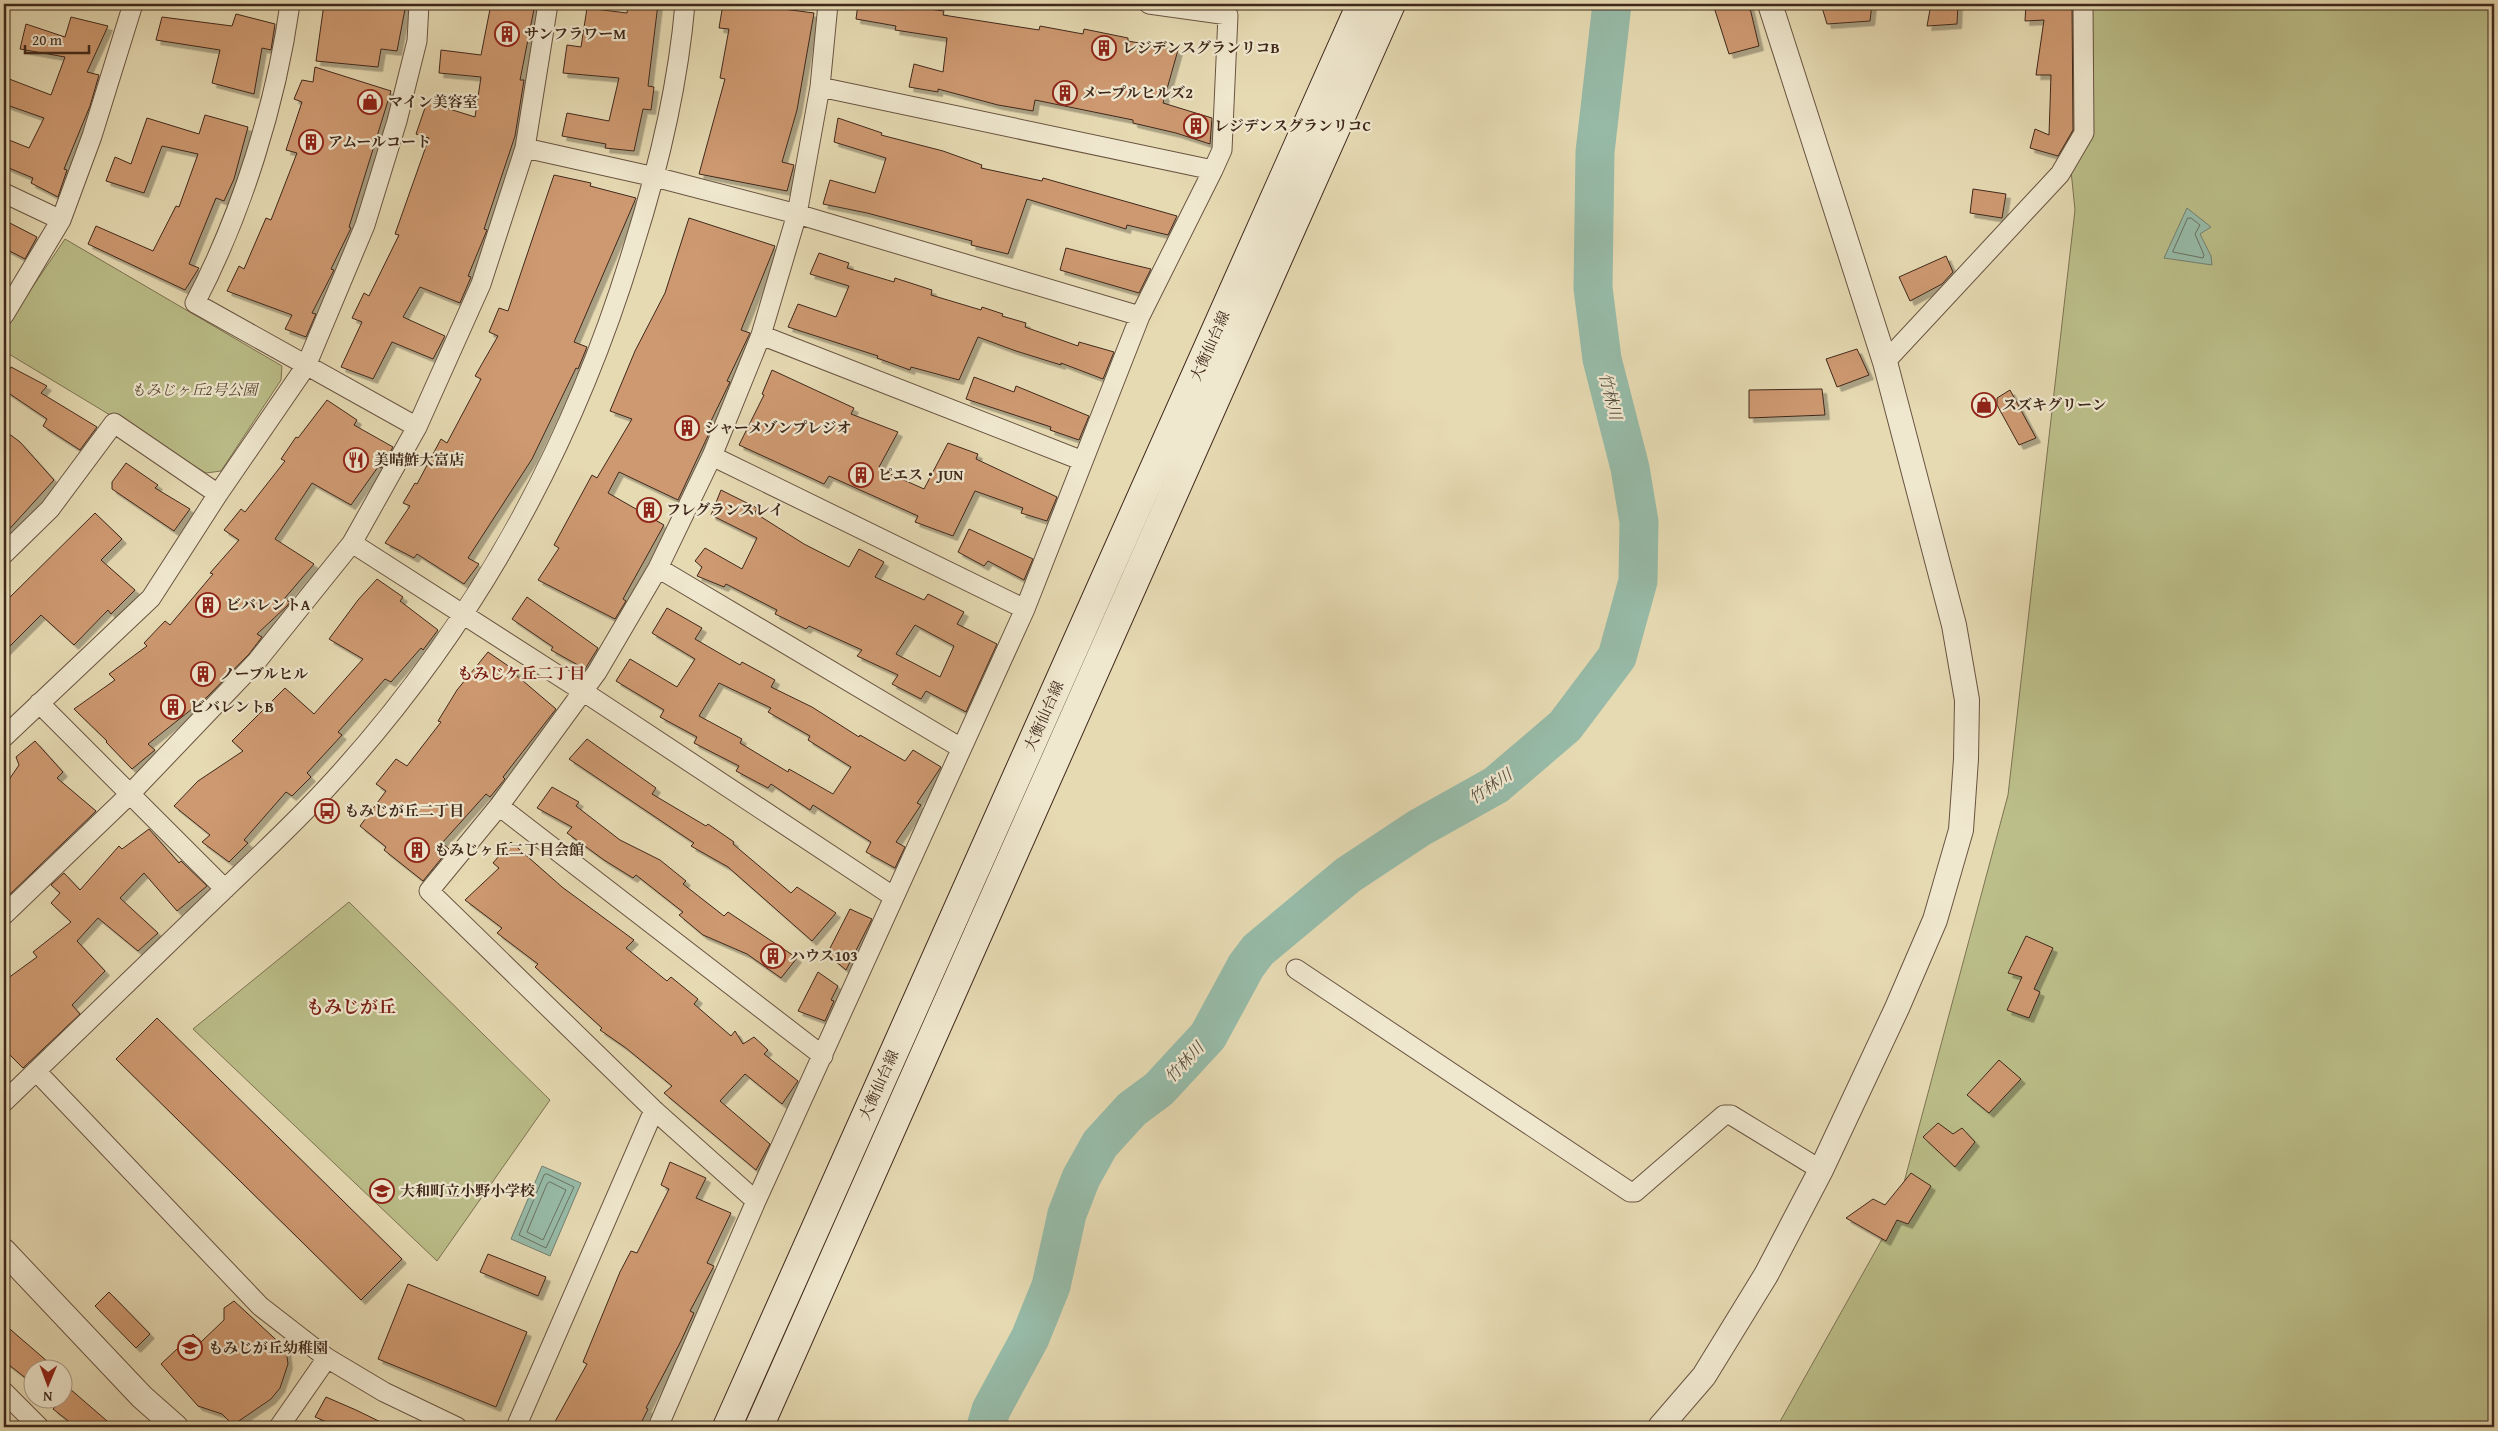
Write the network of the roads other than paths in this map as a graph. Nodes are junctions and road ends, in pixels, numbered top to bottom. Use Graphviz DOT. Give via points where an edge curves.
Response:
graph roads {
  1 [pos="134,4"];
  2 [pos="290,4"];
  3 [pos="419,4"];
  4 [pos="548,4"];
  5 [pos="685,4"];
  6 [pos="828,4"];
  7 [pos="1149,4"];
  8 [pos="1361,4"];
  9 [pos="1391,4"];
  10 [pos="1770,4"];
  11 [pos="2083,4"];
  12 [pos="820,86"];
  13 [pos="525,148"];
  14 [pos="1214,170"];
  15 [pos="655,177"];
  16 [pos="4,193"];
  17 [pos="797,214"];
  18 [pos="61,220"];
  19 [pos="4,315"];
  20 [pos="1140,316"];
  21 [pos="761,335"];
  22 [pos="1885,362"];
  23 [pos="306,366"];
  24 [pos="417,427"];
  25 [pos="712,456"];
  26 [pos="1083,461"];
  27 [pos="218,494"];
  28 [pos="352,544"];
  29 [pos="4,554"];
  30 [pos="658,568"];
  31 [pos="1025,609"];
  32 [pos="464,614"];
  33 [pos="584,692"];
  34 [pos="39,703"];
  35 [pos="4,736"];
  36 [pos="961,748"];
  37 [pos="130,795"];
  38 [pos="498,806"];
  39 [pos="224,889"];
  40 [pos="894,897"];
  41 [pos="4,915"];
  42 [pos="1296,969"];
  43 [pos="823,1056"];
  44 [pos="36,1071"];
  45 [pos="4,1102"];
  46 [pos="654,1110"];
  47 [pos="1821,1170"];
  48 [pos="756,1200"];
  49 [pos="4,1251"];
  50 [pos="327,1358"];
  51 [pos="4,1392"];
  52 [pos="39,1427"];
  53 [pos="176,1427"];
  54 [pos="279,1427"];
  55 [pos="456,1427"];
  56 [pos="516,1427"];
  57 [pos="658,1427"];
  58 [pos="727,1427"];
  59 [pos="760,1427"];
  60 [pos="1660,1427"];
  1 -- 18 [label="street"];
  2 -- 23 [label="street" via="282,58 244,188 195,303"];
  3 -- 23 [label="street" via="417,41 397,121 365,225"];
  4 -- 13 [label="street"];
  5 -- 15 [label="street" via="682,46"];
  6 -- 12 [label="street"];
  7 -- 14 [label="street" via="1228,16 1222,150"];
  8 -- 58 [label="main road, 大衡仙台線"];
  9 -- 59 [label="main road, 大衡仙台線"];
  10 -- 22 [label="street"];
  11 -- 22 [label="street" via="2084,132 2060,174"];
  12 -- 14 [label="street"];
  12 -- 17 [label="street"];
  13 -- 15 [label="street"];
  13 -- 24 [label="street" via="482,284"];
  14 -- 20 [label="street"];
  15 -- 17 [label="street"];
  15 -- 32 [label="street" via="616,305 558,447 515,533"];
  16 -- 18 [label="street"];
  17 -- 20 [label="street"];
  17 -- 21 [label="street"];
  18 -- 19 [label="street"];
  20 -- 26 [label="street"];
  21 -- 25 [label="street"];
  21 -- 26 [label="street"];
  22 -- 47 [label="street" via="1954,625 1967,700 1961,830 1935,920"];
  23 -- 24 [label="street"];
  23 -- 27 [label="street"];
  24 -- 28 [label="street"];
  25 -- 30 [label="street"];
  25 -- 31 [label="street"];
  26 -- 31 [label="street"];
  27 -- 29 [label="street" via="114,423 50,509"];
  27 -- 34 [label="street" via="152,598"];
  28 -- 32 [label="street"];
  28 -- 37 [label="street" via="257,661"];
  30 -- 33 [label="street"];
  30 -- 36 [label="street"];
  31 -- 36 [label="street"];
  32 -- 33 [label="street"];
  32 -- 39 [label="street" via="398,704 324,791"];
  33 -- 38 [label="street"];
  33 -- 40 [label="street"];
  34 -- 35 [label="street"];
  34 -- 37 [label="street"];
  36 -- 40 [label="street"];
  37 -- 39 [label="street"];
  37 -- 41 [label="street"];
  38 -- 43 [label="street"];
  38 -- 46 [label="street" via="429,892"];
  39 -- 44 [label="street"];
  40 -- 43 [label="street"];
  42 -- 47 [label="street" via="1630,1192 1635,1192 1724,1115 1731,1116"];
  43 -- 48 [label="street"];
  44 -- 45 [label="street"];
  44 -- 50 [label="street" via="260,1306"];
  46 -- 48 [label="street"];
  46 -- 56 [label="street"];
  47 -- 60 [label="street" via="1766,1275 1704,1376"];
  48 -- 57 [label="street"];
  49 -- 53 [label="street" via="142,1397"];
  50 -- 54 [label="street"];
  50 -- 55 [label="street" via="384,1392"];
  51 -- 52 [label="street"];
}
